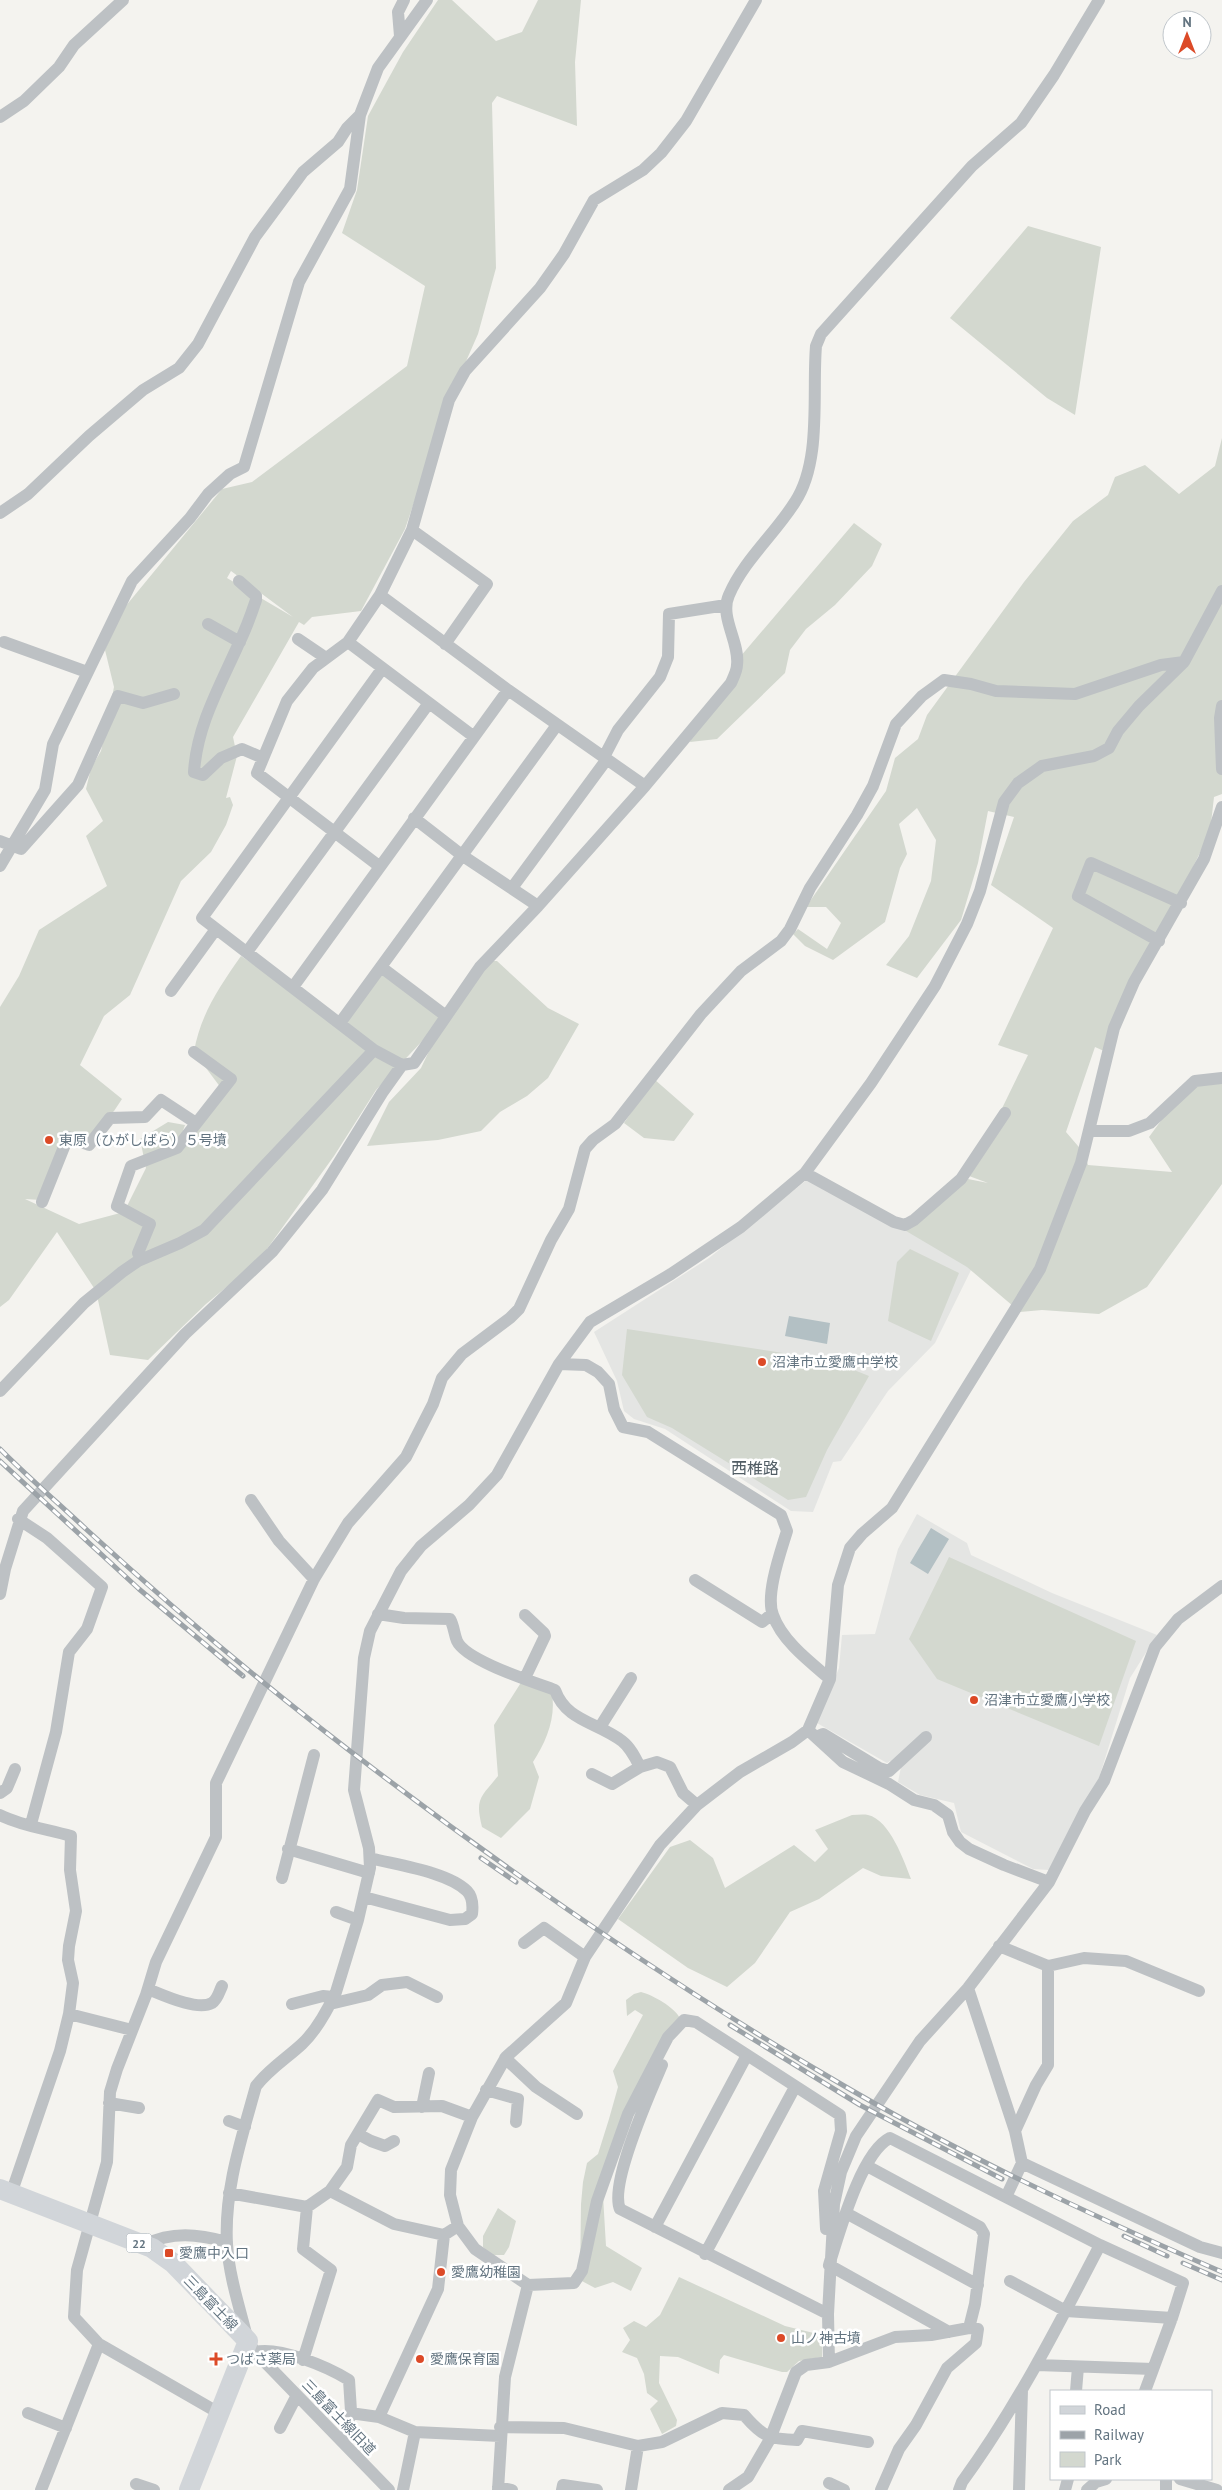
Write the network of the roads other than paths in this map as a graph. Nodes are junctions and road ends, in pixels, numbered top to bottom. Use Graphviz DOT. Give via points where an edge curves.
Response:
graph roads {
  1 [pos="123,0"];
  2 [pos="404,0"];
  3 [pos="427,0"];
  4 [pos="756,0"];
  5 [pos="1099,0"];
  6 [pos="400,36"];
  7 [pos="360,115"];
  8 [pos="0,117"];
  9 [pos="0,514"];
  10 [pos="412,530"];
  11 [pos="240,581"];
  12 [pos="1222,591"];
  13 [pos="380,595"];
  14 [pos="726,605"];
  15 [pos="208,624"];
  16 [pos="298,639"];
  17 [pos="4,642"];
  18 [pos="240,642"];
  19 [pos="348,642"];
  20 [pos="445,644"];
  21 [pos="326,658"];
  22 [pos="1184,662"];
  23 [pos="382,669"];
  24 [pos="87,672"];
  25 [pos="508,690"];
  26 [pos="174,694"];
  27 [pos="429,703"];
  28 [pos="1222,706"];
  29 [pos="557,725"];
  30 [pos="473,736"];
  31 [pos="263,758"];
  32 [pos="606,758"];
  33 [pos="1222,769"];
  34 [pos="645,786"];
  35 [pos="288,798"];
  36 [pos="1222,807"];
  37 [pos="414,818"];
  38 [pos="333,832"];
  39 [pos="6,844"];
  40 [pos="464,856"];
  41 [pos="0,866"];
  42 [pos="380,866"];
  43 [pos="512,888"];
  44 [pos="1181,903"];
  45 [pos="538,906"];
  46 [pos="216,929"];
  47 [pos="1158,941"];
  48 [pos="247,952"];
  49 [pos="381,967"];
  50 [pos="293,987"];
  51 [pos="171,991"];
  52 [pos="446,1016"];
  53 [pos="340,1022"];
  54 [pos="374,1050"];
  55 [pos="194,1052"];
  56 [pos="402,1065"];
  57 [pos="1222,1078"];
  58 [pos="1005,1113"];
  59 [pos="196,1123"];
  60 [pos="1089,1131"];
  61 [pos="805,1173"];
  62 [pos="42,1202"];
  63 [pos="141,1259"];
  64 [pos="559,1364"];
  65 [pos="0,1391"];
  66 [pos="250,1500"];
  67 [pos="20,1515"];
  68 [pos="314,1579"];
  69 [pos="695,1580"];
  70 [pos="1222,1586"];
  71 [pos="0,1594"];
  72 [pos="378,1614"];
  73 [pos="772,1614"];
  74 [pos="525,1615"];
  75 [pos="525,1678"];
  76 [pos="631,1678"];
  77 [pos="830,1679"];
  78 [pos="600,1726"];
  79 [pos="812,1734"];
  80 [pos="926,1737"];
  81 [pos="314,1756"];
  82 [pos="640,1766"];
  83 [pos="15,1770"];
  84 [pos="592,1774"];
  85 [pos="0,1794"];
  86 [pos="697,1805"];
  87 [pos="0,1814"];
  88 [pos="31,1824"];
  89 [pos="288,1849"];
  90 [pos="370,1858"];
  91 [pos="369,1873"];
  92 [pos="282,1878"];
  93 [pos="1049,1882"];
  94 [pos="364,1897"];
  95 [pos="336,1912"];
  96 [pos="358,1920"];
  97 [pos="524,1943"];
  98 [pos="999,1946"];
  99 [pos="585,1957"];
  100 [pos="1048,1966"];
  101 [pos="222,1986"];
  102 [pos="968,1988"];
  103 [pos="148,1989"];
  104 [pos="1199,1991"];
  105 [pos="437,1997"];
  106 [pos="332,2001"];
  107 [pos="292,2004"];
  108 [pos="68,2014"];
  109 [pos="684,2020"];
  110 [pos="132,2030"];
  111 [pos="747,2055"];
  112 [pos="505,2058"];
  113 [pos="429,2073"];
  114 [pos="795,2087"];
  115 [pos="486,2090"];
  116 [pos="109,2103"];
  117 [pos="422,2107"];
  118 [pos="139,2108"];
  119 [pos="576,2114"];
  120 [pos="472,2117"];
  121 [pos="229,2121"];
  122 [pos="516,2122"];
  123 [pos="245,2127"];
  124 [pos="1015,2131"];
  125 [pos="358,2134"];
  126 [pos="394,2142"];
  127 [pos="1022,2163"];
  128 [pos="867,2166"];
  129 [pos="330,2191"];
  130 [pos="6,2192"];
  131 [pos="230,2193"];
  132 [pos="1006,2197"];
  133 [pos="597,2201"];
  134 [pos="617,2203"];
  135 [pos="307,2207"];
  136 [pos="846,2213"];
  137 [pos="89,2224"];
  138 [pos="458,2226"];
  139 [pos="655,2227"];
  140 [pos="444,2234"];
  141 [pos="227,2242"];
  142 [pos="144,2245"];
  143 [pos="1100,2245"];
  144 [pos="1222,2253"];
  145 [pos="705,2254"];
  146 [pos="830,2259"];
  147 [pos="1010,2281"];
  148 [pos="528,2285"];
  149 [pos="978,2285"];
  150 [pos="1066,2311"];
  151 [pos="828,2314"];
  152 [pos="1172,2318"];
  153 [pos="969,2328"];
  154 [pos="949,2332"];
  155 [pos="99,2344"];
  156 [pos="252,2347"];
  157 [pos="303,2360"];
  158 [pos="829,2362"];
  159 [pos="1037,2365"];
  160 [pos="1078,2367"];
  161 [pos="1153,2369"];
  162 [pos="1022,2386"];
  163 [pos="1076,2390"];
  164 [pos="1146,2390"];
  165 [pos="296,2395"];
  166 [pos="219,2413"];
  167 [pos="350,2413"];
  168 [pos="28,2414"];
  169 [pos="379,2417"];
  170 [pos="66,2428"];
  171 [pos="280,2428"];
  172 [pos="500,2431"];
  173 [pos="415,2432"];
  174 [pos="770,2439"];
  175 [pos="342,2442"];
  176 [pos="868,2442"];
  177 [pos="638,2446"];
  178 [pos="1103,2480"];
  179 [pos="1183,2480"];
  180 [pos="829,2483"];
  181 [pos="136,2484"];
  182 [pos="498,2488"];
  183 [pos="41,2490"];
  184 [pos="154,2490"];
  185 [pos="189,2490"];
  186 [pos="389,2490"];
  187 [pos="403,2490"];
  188 [pos="512,2490"];
  189 [pos="562,2490"];
  190 [pos="596,2490"];
  191 [pos="631,2490"];
  192 [pos="729,2490"];
  193 [pos="844,2490"];
  194 [pos="880,2490"];
  195 [pos="959,2490"];
  196 [pos="1019,2490"];
  197 [pos="1087,2490"];
  198 [pos="1217,2490"];
  1 -- 8 [label="street" via="74,45 59,67 24,101"];
  2 -- 6 [label="street" via="398,12"];
  3 -- 6 [label="street"];
  4 -- 10 [label="street" via="686,122 662,153 643,170 594,200 564,254 540,288 465,371 449,400"];
  5 -- 14 [label="street" via="1021,123 972,166 821,334 816,346 812,448 807,478 796,502 750,560 729,594"];
  6 -- 7 [label="street" via="378,68"];
  7 -- 9 [label="street" via="338,142 303,172 264,225 198,344 179,368 143,390 28,494"];
  7 -- 24 [label="street" via="350,189 299,282 244,467 230,474 208,494 132,581"];
  10 -- 13 [label="street"];
  10 -- 20 [label="street" via="487,584"];
  11 -- 18 [label="street" via="256,596"];
  12 -- 22 [label="street"];
  13 -- 19 [label="street"];
  13 -- 20 [label="street"];
  14 -- 32 [label="street" via="669,614 668,657 660,677 618,730"];
  14 -- 34 [label="street" via="738,665 731,683"];
  15 -- 18 [label="street"];
  16 -- 21 [label="street"];
  17 -- 24 [label="street"];
  18 -- 31 [label="street" via="203,723 195,750 194,772 202,775 222,758 242,749"];
  19 -- 21 [label="street"];
  19 -- 23 [label="street"];
  20 -- 25 [label="street"];
  21 -- 31 [label="street" via="313,668 287,701"];
  22 -- 61 [label="street" via="1138,706 1109,748 1094,756 1042,766 1018,783 1004,802 980,891 967,924 935,986 871,1083"];
  22 -- 68 [label="street" via="1161,665 1074,694 996,691 944,680 922,696 896,724 873,786 810,888 790,929 781,941 741,970 700,1014 616,1124 593,1140 586,1150 568,1209 519,1309 462,1354 442,1378 433,1404 406,1457 348,1524"];
  23 -- 27 [label="street"];
  23 -- 35 [label="street"];
  24 -- 39 [label="street" via="53,744 45,790"];
  25 -- 29 [label="street"];
  25 -- 30 [label="street"];
  26 -- 39 [label="street" via="144,703 118,696 78,785 21,849"];
  27 -- 30 [label="street"];
  27 -- 38 [label="street"];
  28 -- 33 [label="street"];
  29 -- 32 [label="street"];
  29 -- 40 [label="street"];
  30 -- 37 [label="street"];
  31 -- 35 [label="street" via="256,773"];
  32 -- 34 [label="street"];
  32 -- 43 [label="street"];
  34 -- 45 [label="street"];
  35 -- 38 [label="street"];
  35 -- 46 [label="street" via="202,918"];
  36 -- 44 [label="street" via="1204,859"];
  37 -- 40 [label="street"];
  37 -- 42 [label="street"];
  38 -- 42 [label="street"];
  38 -- 48 [label="street"];
  39 -- 41 [label="street"];
  40 -- 43 [label="street"];
  40 -- 49 [label="street"];
  42 -- 50 [label="street"];
  43 -- 45 [label="street"];
  44 -- 47 [label="street"];
  44 -- 47 [label="street" via="1091,863 1078,896"];
  45 -- 52 [label="street" via="480,967"];
  46 -- 48 [label="street"];
  46 -- 51 [label="street"];
  47 -- 60 [label="street" via="1134,982 1114,1028"];
  48 -- 50 [label="street"];
  49 -- 52 [label="street"];
  49 -- 53 [label="street"];
  50 -- 53 [label="street"];
  52 -- 56 [label="street" via="414,1063"];
  53 -- 54 [label="street"];
  54 -- 56 [label="street"];
  54 -- 63 [label="street" via="204,1230"];
  55 -- 59 [label="street" via="231,1079"];
  56 -- 67 [label="street" via="322,1190 272,1252 185,1334"];
  57 -- 60 [label="street" via="1195,1081 1150,1122 1129,1131"];
  58 -- 61 [label="street" via="961,1179 906,1225 894,1222"];
  59 -- 62 [label="street" via="161,1100 145,1117 110,1118 89,1145 68,1138"];
  59 -- 63 [label="street" via="177,1148 131,1166 117,1206 150,1224 138,1253"];
  60 -- 77 [label="street" via="1081,1163 1040,1269 892,1508 850,1548 838,1585"];
  61 -- 64 [label="street" via="741,1227 671,1274 590,1322"];
  63 -- 65 [label="street" via="84,1303"];
  64 -- 72 [label="street" via="497,1475 469,1506 421,1546 401,1571"];
  64 -- 73 [label="street" via="586,1365 598,1372 609,1384 614,1409 624,1427 648,1432 781,1515 787,1531 774,1570"];
  66 -- 68 [label="street" via="279,1541"];
  67 -- 71 [label="street"];
  67 -- 88 [label="street" via="102,1586 87,1628 69,1652 56,1732"];
  68 -- 103 [label="street" via="216,1782 216,1837 156,1962"];
  69 -- 73 [label="street" via="762,1622"];
  70 -- 93 [label="street" via="1178,1620 1155,1647 1104,1781"];
  72 -- 75 [label="street" via="450,1619 458,1643 472,1656"];
  72 -- 90 [label="street" via="364,1658 354,1790"];
  73 -- 77 [label="street" via="792,1644"];
  74 -- 75 [label="street" via="545,1636"];
  75 -- 78 [label="street" via="555,1690 568,1712"];
  76 -- 78 [label="street"];
  77 -- 79 [label="street"];
  78 -- 82 [label="street" via="623,1742"];
  79 -- 80 [label="street" via="823,1734 878,1768 889,1771"];
  79 -- 86 [label="street" via="740,1772"];
  79 -- 93 [label="street" via="843,1762 914,1800 934,1805 948,1815 960,1842 1004,1866"];
  81 -- 89 [label="street"];
  82 -- 84 [label="street" via="612,1784"];
  82 -- 86 [label="street" via="657,1762 670,1767 683,1793"];
  83 -- 85 [label="street" via="7,1788"];
  86 -- 99 [label="street" via="660,1845"];
  87 -- 88 [label="street" via="17,1824"];
  88 -- 108 [label="street" via="71,1836 70,1870 76,1911 69,1946 73,1983"];
  89 -- 91 [label="street"];
  89 -- 92 [label="street"];
  90 -- 91 [label="street"];
  90 -- 94 [label="street" via="450,1879 468,1892 473,1903 472,1914 465,1919 450,1920"];
  91 -- 94 [label="street"];
  93 -- 98 [label="street"];
  94 -- 96 [label="street"];
  95 -- 96 [label="street"];
  96 -- 106 [label="street"];
  97 -- 99 [label="street" via="544,1928"];
  98 -- 100 [label="street"];
  98 -- 102 [label="street"];
  99 -- 112 [label="street" via="566,2003"];
  100 -- 104 [label="street" via="1084,1958 1126,1961"];
  100 -- 124 [label="street" via="1048,2065"];
  101 -- 103 [label="street" via="217,1998 206,2005 185,2003"];
  102 -- 124 [label="street"];
  102 -- 146 [label="street" via="920,2042 856,2136 841,2172 834,2204"];
  103 -- 110 [label="street"];
  105 -- 106 [label="street" via="407,1982 382,1985 368,1995"];
  106 -- 107 [label="street" via="323,1996"];
  106 -- 123 [label="street" via="304,2043 264,2075 256,2086"];
  108 -- 110 [label="street"];
  108 -- 130 [label="street" via="60,2051"];
  109 -- 111 [label="street" via="696,2022"];
  109 -- 133 [label="street" via="668,2037 628,2114"];
  109 -- 134 [label="street" via="638,2122"];
  110 -- 116 [label="street"];
  111 -- 114 [label="street"];
  111 -- 139 [label="street"];
  112 -- 115 [label="street"];
  112 -- 119 [label="street" via="536,2087"];
  113 -- 117 [label="street"];
  114 -- 145 [label="street"];
  114 -- 146 [label="street" via="840,2115 840,2131 824,2191"];
  115 -- 120 [label="street"];
  115 -- 122 [label="street" via="518,2099"];
  116 -- 118 [label="street"];
  116 -- 137 [label="street" via="107,2162"];
  117 -- 120 [label="street" via="442,2106"];
  117 -- 125 [label="street" via="394,2107 378,2100"];
  120 -- 138 [label="street" via="451,2170 450,2195"];
  121 -- 123 [label="street"];
  123 -- 131 [label="street"];
  124 -- 127 [label="street"];
  125 -- 126 [label="street" via="385,2146"];
  125 -- 129 [label="street" via="351,2145 347,2167"];
  127 -- 132 [label="street"];
  127 -- 144 [label="street" via="1200,2247"];
  128 -- 132 [label="street" via="881,2143 890,2138"];
  128 -- 136 [label="street"];
  128 -- 149 [label="street" via="980,2227 984,2234"];
  129 -- 135 [label="street"];
  129 -- 140 [label="street" via="394,2224"];
  130 -- 137 [label="main road, 三島富士線 / 22"];
  131 -- 135 [label="street"];
  131 -- 141 [label="street"];
  132 -- 143 [label="street"];
  133 -- 134 [label="street"];
  133 -- 148 [label="street" via="578,2280 574,2283"];
  134 -- 139 [label="street" via="620,2210"];
  135 -- 157 [label="street" via="303,2250 331,2270"];
  136 -- 146 [label="street"];
  136 -- 149 [label="street"];
  137 -- 142 [label="main road, 三島富士線 / 22"];
  137 -- 155 [label="street" via="77,2270 74,2317"];
  138 -- 140 [label="street"];
  138 -- 148 [label="street" via="475,2250"];
  139 -- 145 [label="street"];
  140 -- 169 [label="street" via="438,2289"];
  141 -- 142 [label="street" via="186,2234 156,2239"];
  141 -- 156 [label="street" via="229,2265"];
  142 -- 156 [label="main road, 三島富士線 / 22" via="173,2263"];
  143 -- 150 [label="street"];
  143 -- 152 [label="street" via="1183,2283"];
  145 -- 151 [label="street"];
  146 -- 151 [label="street"];
  146 -- 154 [label="street"];
  147 -- 150 [label="street"];
  148 -- 172 [label="street" via="505,2377"];
  149 -- 153 [label="street"];
  150 -- 152 [label="street"];
  150 -- 159 [label="street"];
  151 -- 158 [label="street"];
  152 -- 161 [label="street"];
  153 -- 154 [label="street"];
  153 -- 194 [label="street" via="978,2328 976,2343 947,2368 899,2449"];
  154 -- 158 [label="street" via="895,2337"];
  155 -- 166 [label="street"];
  155 -- 170 [label="street"];
  156 -- 157 [label="street"];
  156 -- 165 [label="street, 三島富士線旧道"];
  156 -- 166 [label="main road, 三島富士線"];
  157 -- 167 [label="street" via="330,2368 349,2380"];
  158 -- 174 [label="street" via="806,2365 796,2372"];
  159 -- 160 [label="street"];
  159 -- 162 [label="street"];
  160 -- 161 [label="street"];
  160 -- 163 [label="street"];
  161 -- 164 [label="street"];
  162 -- 195 [label="street" via="993,2440"];
  162 -- 196 [label="street"];
  165 -- 171 [label="street"];
  165 -- 175 [label="street, 三島富士線旧道"];
  166 -- 185 [label="main road, 三島富士線"];
  167 -- 169 [label="street"];
  167 -- 175 [label="street"];
  168 -- 170 [label="street"];
  169 -- 173 [label="street"];
  170 -- 183 [label="street"];
  172 -- 173 [label="street"];
  172 -- 177 [label="street" via="564,2428"];
  172 -- 182 [label="street"];
  173 -- 187 [label="street"];
  174 -- 176 [label="street" via="797,2440 803,2426"];
  174 -- 177 [label="street" via="744,2415 722,2413 662,2442"];
  174 -- 192 [label="street" via="748,2477"];
  175 -- 186 [label="street, 三島富士線旧道"];
  177 -- 191 [label="street"];
  178 -- 197 [label="street"];
  179 -- 198 [label="street"];
  180 -- 193 [label="street"];
  181 -- 184 [label="street"];
  182 -- 188 [label="street"];
  189 -- 190 [label="street" via="563,2485"];
}
